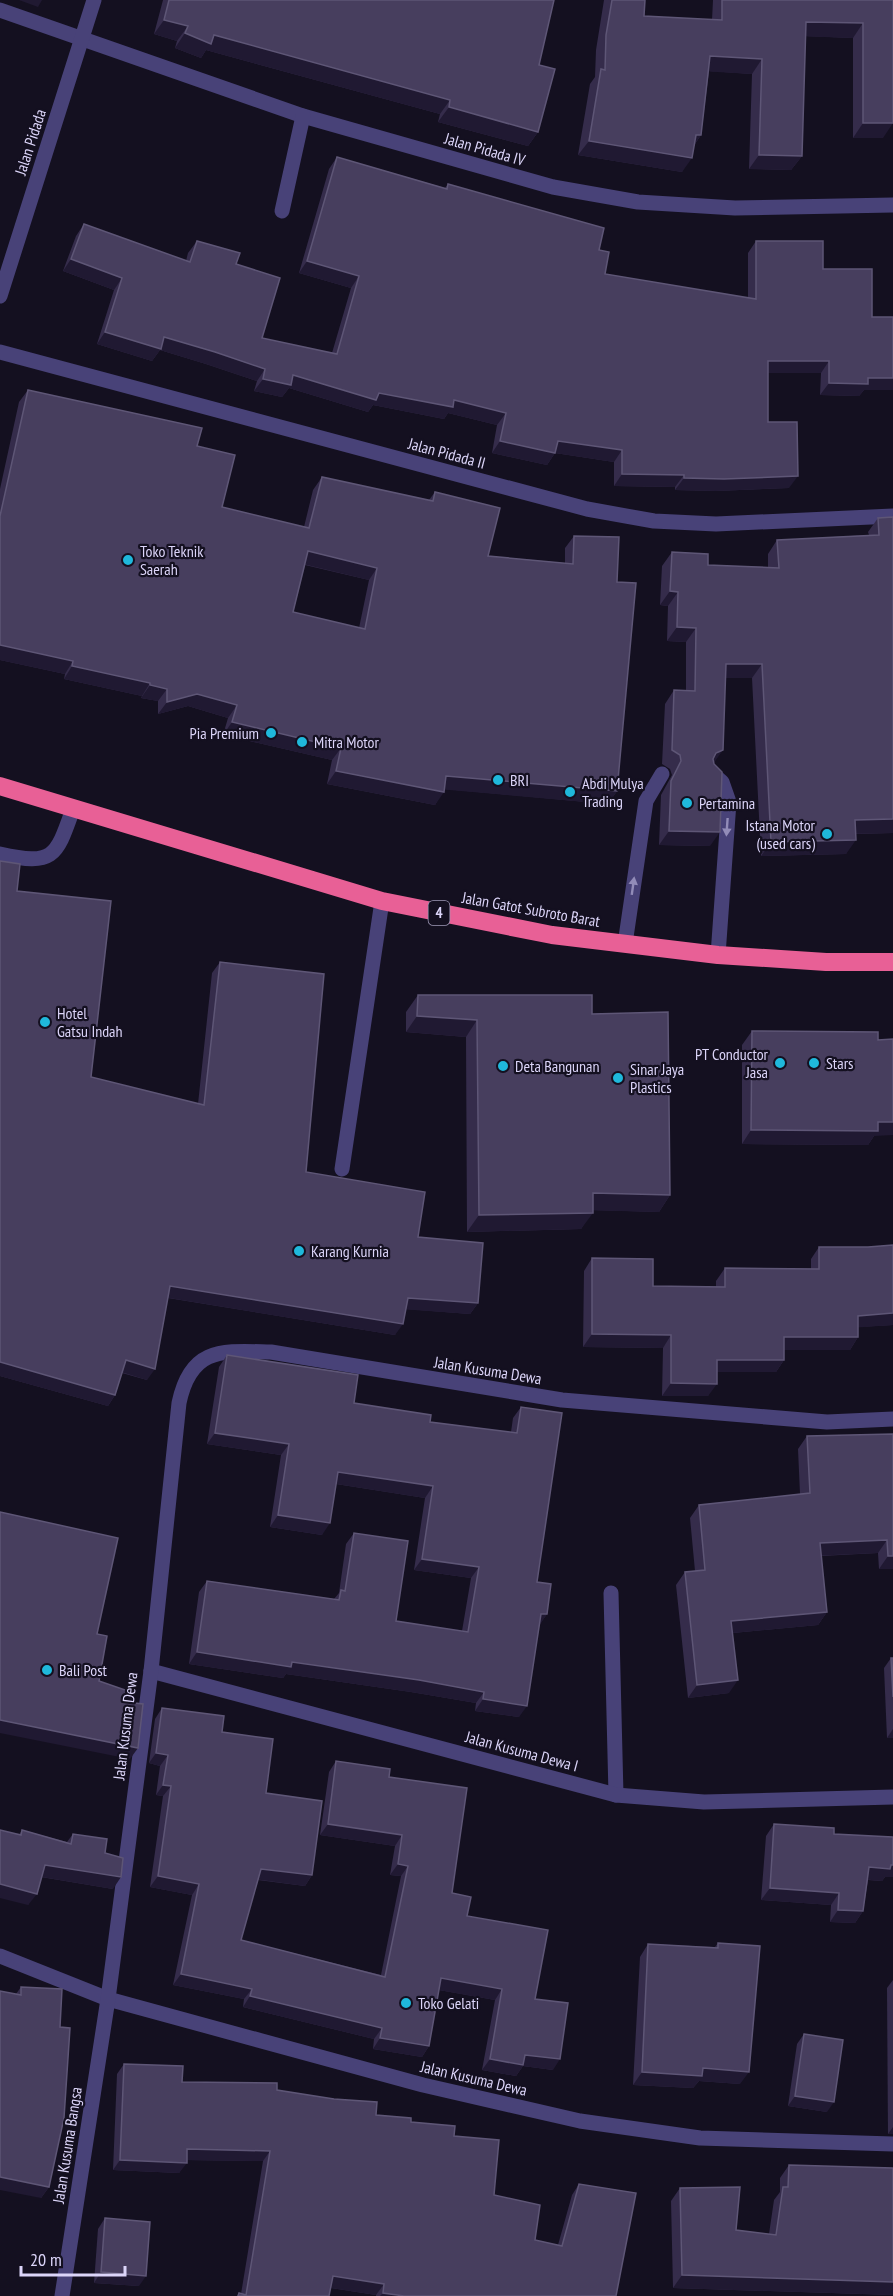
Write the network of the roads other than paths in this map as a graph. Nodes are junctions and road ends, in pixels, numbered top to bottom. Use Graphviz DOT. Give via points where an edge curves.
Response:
graph roads {
  1 [pos="94,0"];
  2 [pos="0,10"];
  3 [pos="83,37"];
  4 [pos="303,116"];
  5 [pos="893,206"];
  6 [pos="282,211"];
  7 [pos="0,296"];
  8 [pos="0,352"];
  9 [pos="893,516"];
  10 [pos="662,774"];
  11 [pos="713,774"];
  12 [pos="0,786"];
  13 [pos="73,809"];
  14 [pos="0,854"];
  15 [pos="382,901"];
  16 [pos="625,944"];
  17 [pos="718,955"];
  18 [pos="893,962"];
  19 [pos="342,1169"];
  20 [pos="893,1419"];
  21 [pos="611,1593"];
  22 [pos="151,1671"];
  23 [pos="616,1795"];
  24 [pos="893,1797"];
  25 [pos="0,1956"];
  26 [pos="108,1999"];
  27 [pos="893,2144"];
  28 [pos="62,2296"];
  1 -- 3 [label="street, Jalan Pidada"];
  2 -- 3 [label="street, Jalan Pidada IV"];
  3 -- 4 [label="street, Jalan Pidada IV"];
  3 -- 7 [label="street, Jalan Pidada"];
  4 -- 5 [label="street, Jalan Pidada IV" via="553,187 638,202 735,208"];
  4 -- 6 [label="street"];
  8 -- 9 [label="street, Jalan Pidada II" via="598,512 654,521 716,524"];
  16 -- 10 [label="street, one-way" via="646,801"];
  11 -- 17 [label="street, one-way" via="722,782 729,802"];
  12 -- 13 [label="highway, Jalan Gatot Subroto Barat / 4"];
  13 -- 14 [label="street" via="60,846 52,854 26,860"];
  13 -- 15 [label="highway, Jalan Gatot Subroto Barat / 4"];
  15 -- 16 [label="highway, Jalan Gatot Subroto Barat / 4" via="552,935"];
  15 -- 19 [label="street"];
  16 -- 17 [label="highway, Jalan Gatot Subroto Barat / 4"];
  17 -- 18 [label="highway, Jalan Gatot Subroto Barat / 4"];
  20 -- 22 [label="street, Jalan Kusuma Dewa" via="827,1422 562,1400 271,1352 225,1351 200,1360 184,1380"];
  21 -- 23 [label="street"];
  22 -- 23 [label="street, Jalan Kusuma Dewa I"];
  22 -- 26 [label="street, Jalan Kusuma Dewa"];
  23 -- 24 [label="street, Jalan Kusuma Dewa I" via="704,1802"];
  25 -- 26 [label="street"];
  26 -- 27 [label="street, Jalan Kusuma Dewa" via="423,2085 580,2121 700,2138"];
  26 -- 28 [label="street, Jalan Kusuma Bangsa"];
}
